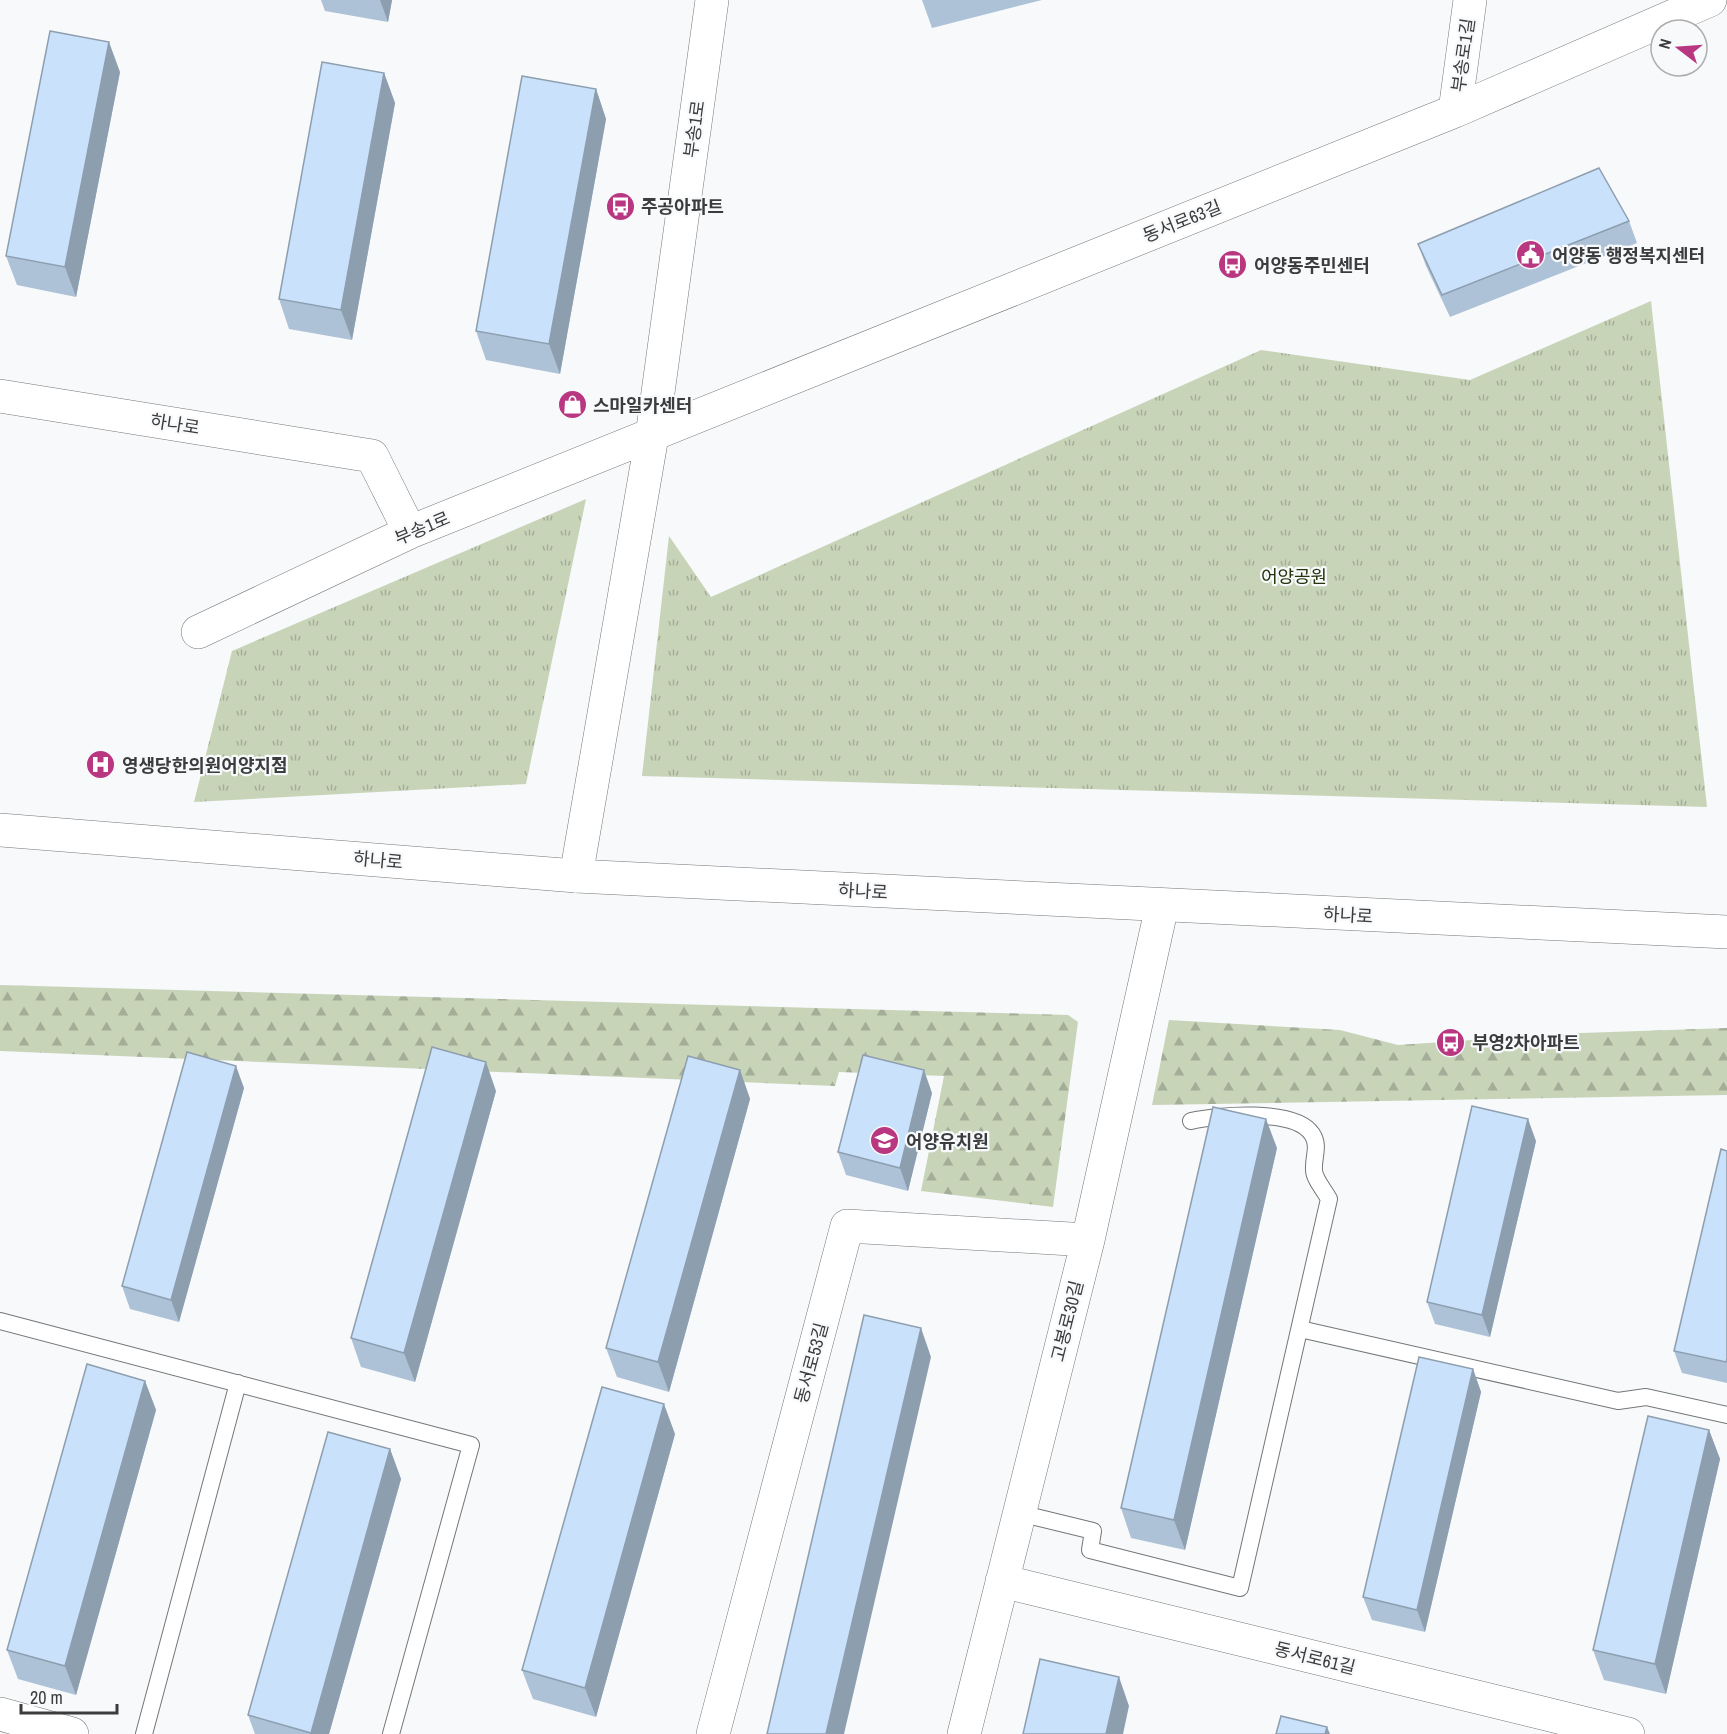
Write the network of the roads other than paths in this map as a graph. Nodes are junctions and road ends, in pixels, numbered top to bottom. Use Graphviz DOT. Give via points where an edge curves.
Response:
graph roads {
  1 [pos="712,0"];
  2 [pos="1470,0"];
  3 [pos="1710,0"];
  4 [pos="1455,111"];
  5 [pos="0,396"];
  6 [pos="652,436"];
  7 [pos="410,532"];
  8 [pos="198,632"];
  9 [pos="0,830"];
  10 [pos="576,876"];
  11 [pos="1162,906"];
  12 [pos="1727,932"];
  13 [pos="1191,1121"];
  14 [pos="1088,1240"];
  15 [pos="0,1320"];
  16 [pos="1300,1329"];
  17 [pos="238,1383"];
  18 [pos="1727,1414"];
  19 [pos="1019,1513"];
  20 [pos="1002,1581"];
  21 [pos="0,1714"];
  22 [pos="72,1734"];
  23 [pos="144,1734"];
  24 [pos="391,1734"];
  25 [pos="713,1734"];
  26 [pos="964,1734"];
  27 [pos="1628,1734"];
  1 -- 6 [label="street, 부송1로"];
  2 -- 4 [label="street, 부송로1길"];
  3 -- 4 [label="street, 동서로63길"];
  4 -- 6 [label="street, 동서로63길"];
  5 -- 7 [label="street, 하나로" via="372,456"];
  6 -- 7 [label="street, 부송1로"];
  6 -- 10 [label="street, 부송1로"];
  7 -- 8 [label="street, 부송1로"];
  9 -- 10 [label="street, 하나로"];
  10 -- 11 [label="street, 하나로"];
  11 -- 12 [label="street, 하나로"];
  11 -- 14 [label="street, 고봉로30길"];
  13 -- 16 [label="lane" via="1215,1115 1262,1115 1305,1126 1313,1135 1317,1149 1313,1172 1329,1198"];
  14 -- 19 [label="street, 고봉로30길"];
  14 -- 25 [label="street, 동서로53길" via="847,1226"];
  15 -- 17 [label="lane"];
  16 -- 18 [label="lane" via="1618,1401 1646,1397"];
  16 -- 19 [label="lane" via="1240,1588 1090,1550 1093,1531"];
  17 -- 23 [label="lane"];
  17 -- 24 [label="lane" via="471,1445"];
  19 -- 20 [label="street, 고봉로30길"];
  20 -- 26 [label="street, 고봉로30길"];
  20 -- 27 [label="street, 동서로61길"];
  21 -- 22 [label="street"];
}
